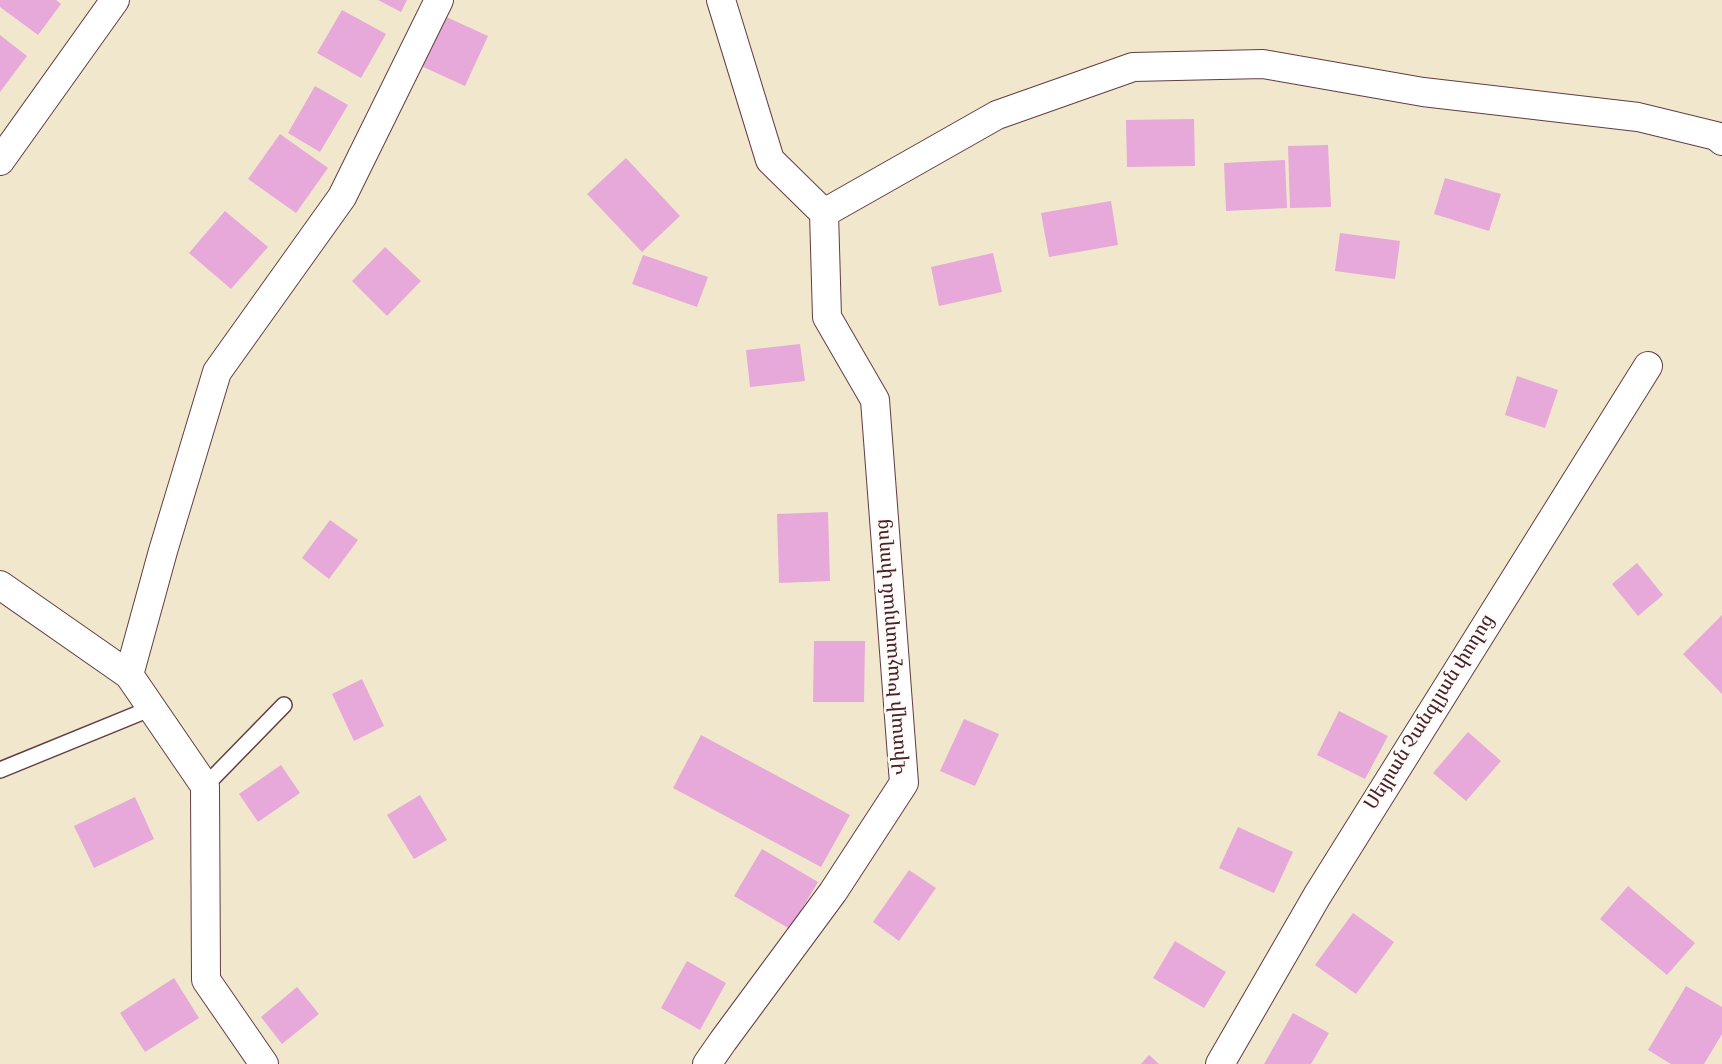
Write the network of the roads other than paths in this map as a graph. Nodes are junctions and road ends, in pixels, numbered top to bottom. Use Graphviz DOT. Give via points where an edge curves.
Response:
graph roads {
  1 [pos="116,0"];
  2 [pos="439,0"];
  3 [pos="721,0"];
  4 [pos="1722,141"];
  5 [pos="0,161"];
  6 [pos="824,212"];
  7 [pos="1648,366"];
  8 [pos="0,585"];
  9 [pos="129,675"];
  10 [pos="284,705"];
  11 [pos="152,708"];
  12 [pos="0,770"];
  13 [pos="205,786"];
  14 [pos="264,1064"];
  15 [pos="707,1064"];
  16 [pos="1220,1064"];
  1 -- 5 [label="street"];
  2 -- 9 [label="street" via="342,197 217,372"];
  3 -- 6 [label="street" via="770,160"];
  4 -- 6 [label="street" via="1716,136 1638,117 1423,92 1263,64 1133,67 997,115"];
  6 -- 15 [label="street, Վիտալի Խաչատրյան փողոց" via="827,318 876,400 904,783 833,892"];
  7 -- 16 [label="street, Սեյրան Չանգլյան փողոց" via="1322,887"];
  8 -- 9 [label="street"];
  9 -- 11 [label="street"];
  10 -- 13 [label="lane"];
  11 -- 12 [label="lane"];
  11 -- 13 [label="street"];
  13 -- 14 [label="street" via="206,980"];
}
